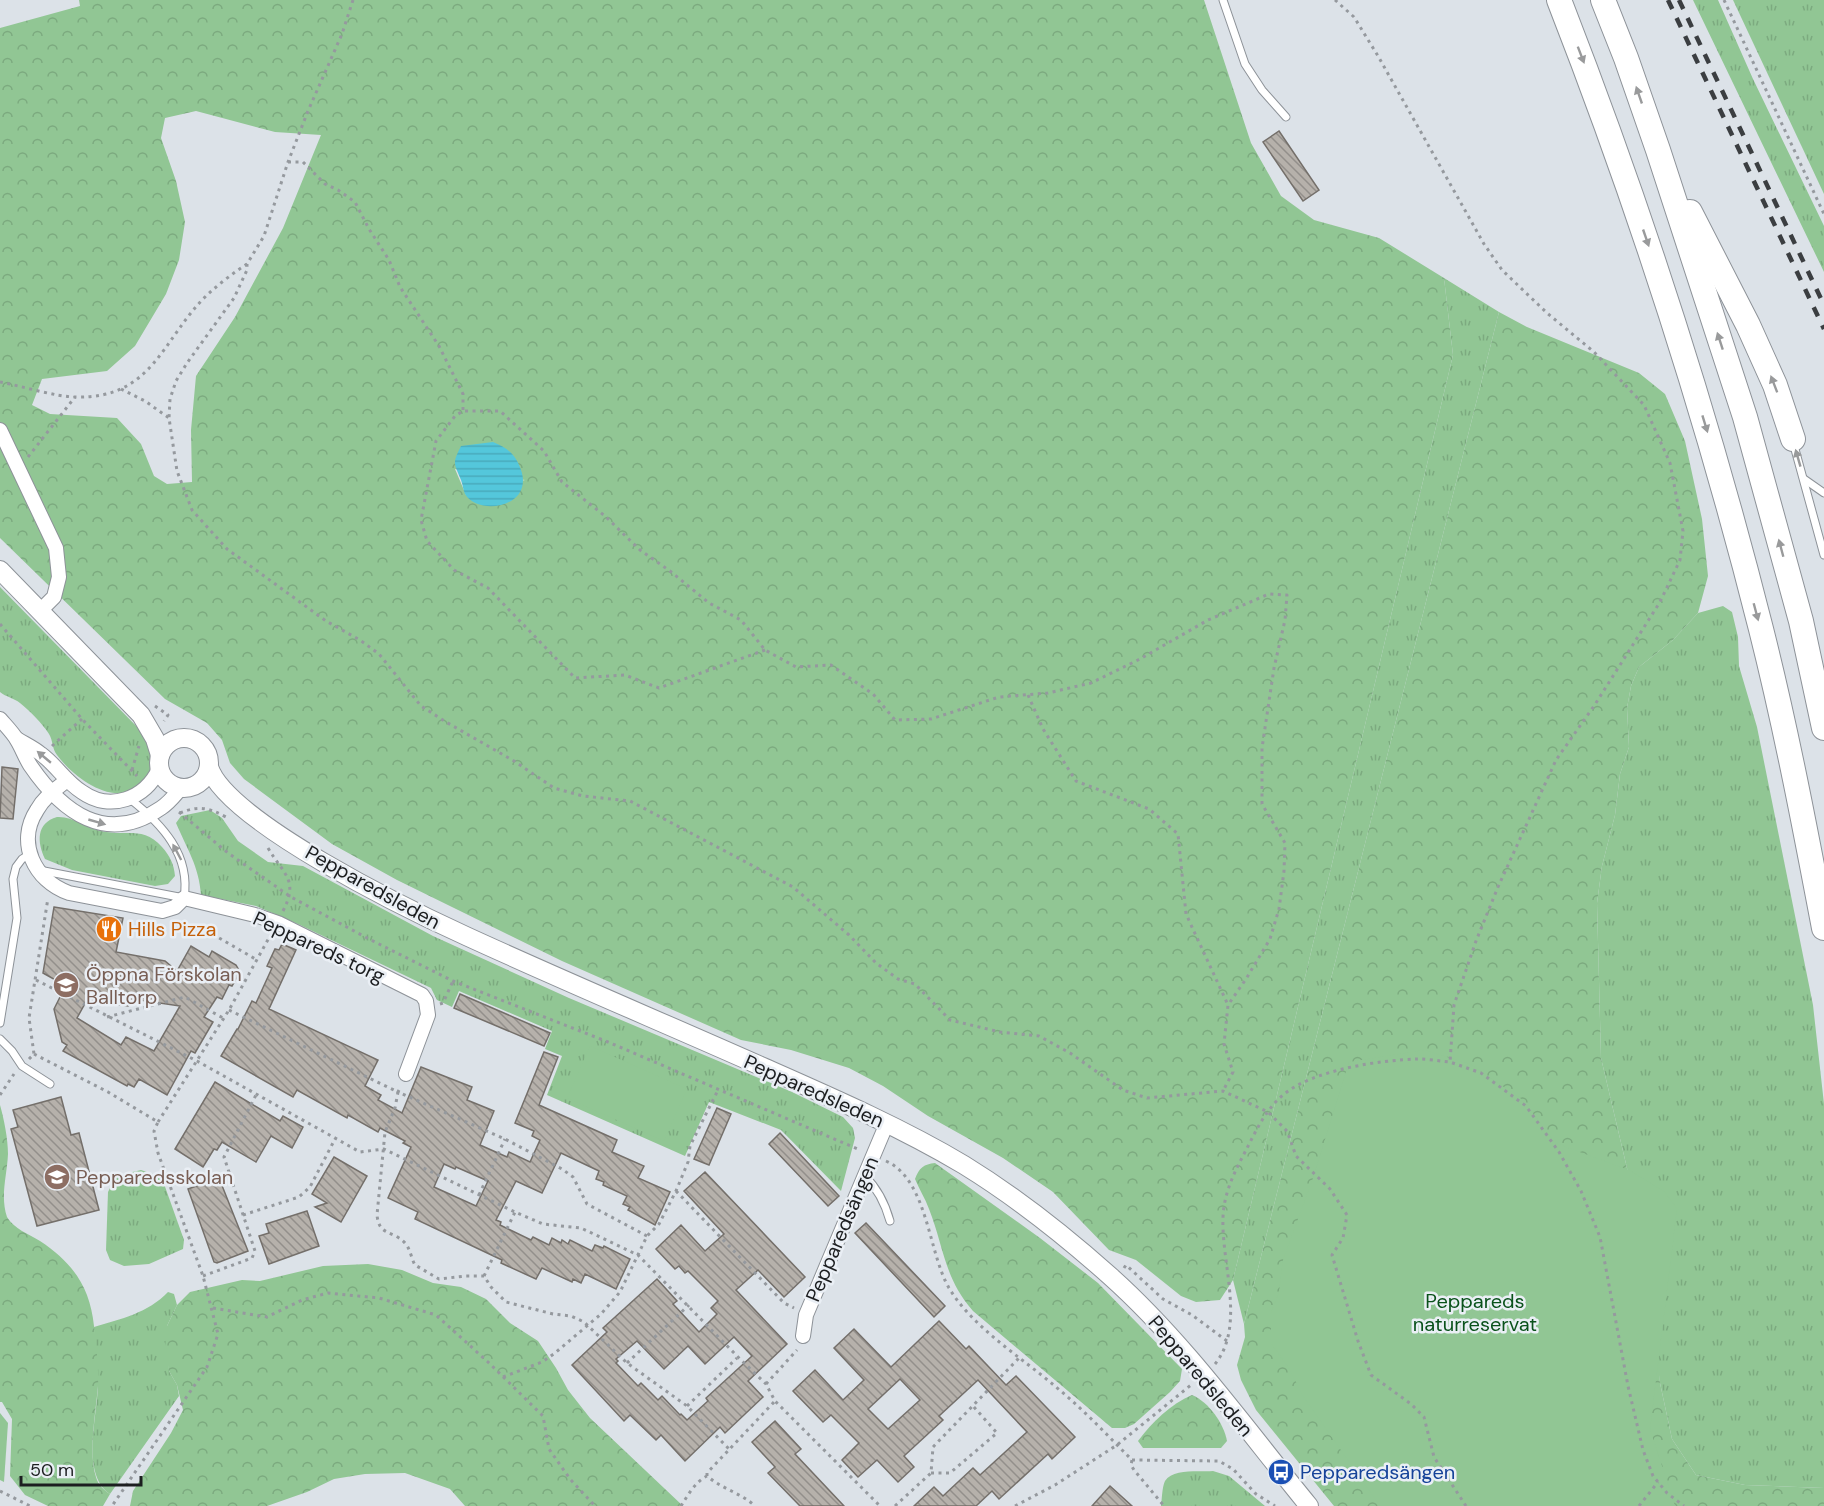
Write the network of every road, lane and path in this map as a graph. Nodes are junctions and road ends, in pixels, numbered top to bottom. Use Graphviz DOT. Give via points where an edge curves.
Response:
graph roads {
  1 [pos="353,0"];
  2 [pos="1223,0"];
  3 [pos="1335,0"];
  4 [pos="1559,0"];
  5 [pos="1603,0"];
  6 [pos="1724,0"];
  7 [pos="1286,117"];
  8 [pos="1658,150"];
  9 [pos="288,162"];
  10 [pos="1824,214"];
  11 [pos="247,264"];
  12 [pos="0,382"];
  13 [pos="120,390"];
  14 [pos="75,397"];
  15 [pos="463,411"];
  16 [pos="169,418"];
  17 [pos="0,430"];
  18 [pos="1792,439"];
  19 [pos="19,467"];
  20 [pos="1804,479"];
  21 [pos="1824,493"];
  22 [pos="1824,555"];
  23 [pos="0,570"];
  24 [pos="40,612"];
  25 [pos="0,624"];
  26 [pos="765,650"];
  27 [pos="1028,695"];
  28 [pos="141,715"];
  29 [pos="0,719"];
  30 [pos="82,719"];
  31 [pos="1824,728"];
  32 [pos="190,738"];
  33 [pos="17,740"];
  34 [pos="42,754"];
  35 [pos="159,762"];
  36 [pos="209,767"];
  37 [pos="67,780"];
  38 [pos="148,786"];
  39 [pos="185,788"];
  40 [pos="52,792"];
  41 [pos="230,798"];
  42 [pos="130,799"];
  43 [pos="168,802"];
  44 [pos="180,813"];
  45 [pos="150,814"];
  46 [pos="229,818"];
  47 [pos="267,847"];
  48 [pos="30,854"];
  49 [pos="48,897"];
  50 [pos="291,897"];
  51 [pos="184,898"];
  52 [pos="278,923"];
  53 [pos="1824,928"];
  54 [pos="36,980"];
  55 [pos="453,981"];
  56 [pos="1228,1005"];
  57 [pos="428,1008"];
  58 [pos="229,1010"];
  59 [pos="106,1017"];
  60 [pos="224,1018"];
  61 [pos="0,1023"];
  62 [pos="0,1039"];
  63 [pos="34,1054"];
  64 [pos="197,1061"];
  65 [pos="1450,1062"];
  66 [pos="22,1066"];
  67 [pos="406,1074"];
  68 [pos="51,1084"];
  69 [pos="718,1090"];
  70 [pos="1223,1091"];
  71 [pos="398,1092"];
  72 [pos="0,1095"];
  73 [pos="256,1095"];
  74 [pos="1268,1112"];
  75 [pos="158,1122"];
  76 [pos="887,1124"];
  77 [pos="335,1139"];
  78 [pos="505,1139"];
  79 [pos="384,1149"];
  80 [pos="873,1155"];
  81 [pos="865,1176"];
  82 [pos="676,1191"];
  83 [pos="478,1195"];
  84 [pos="514,1212"];
  85 [pos="243,1215"];
  86 [pos="890,1221"];
  87 [pos="647,1236"];
  88 [pos="638,1255"];
  89 [pos="1123,1269"];
  90 [pos="203,1276"];
  91 [pos="484,1276"];
  92 [pos="688,1305"];
  93 [pos="213,1308"];
  94 [pos="806,1315"];
  95 [pos="587,1325"];
  96 [pos="803,1336"];
  97 [pos="1227,1341"];
  98 [pos="738,1357"];
  99 [pos="1020,1358"];
  100 [pos="627,1363"];
  101 [pos="1214,1366"];
  102 [pos="502,1378"];
  103 [pos="1192,1383"];
  104 [pos="766,1384"];
  105 [pos="775,1401"];
  106 [pos="687,1406"];
  107 [pos="973,1406"];
  108 [pos="1117,1445"];
  109 [pos="730,1450"];
  110 [pos="1132,1460"];
  111 [pos="932,1473"];
  112 [pos="707,1476"];
  113 [pos="1658,1482"];
  114 [pos="0,1491"];
  115 [pos="30,1506"];
  116 [pos="112,1506"];
  117 [pos="595,1506"];
  118 [pos="681,1506"];
  119 [pos="755,1506"];
  120 [pos="880,1506"];
  121 [pos="895,1506"];
  122 [pos="1015,1506"];
  123 [pos="1164,1506"];
  124 [pos="1275,1506"];
  125 [pos="1309,1506"];
  126 [pos="1466,1506"];
  127 [pos="1639,1506"];
  128 [pos="1684,1506"];
  1 -- 9 [label="path"];
  2 -- 7 [label="lane" via="1245,64"];
  3 -- 65 [label="path" via="1354,17 1502,270 1593,352 1644,405 1670,463 1683,531 1680,560 1660,602 1556,760 1498,887 1454,1005"];
  4 -- 53 [label="highway, one-way" via="1659,276 1707,430 1761,630"];
  8 -- 5 [label="highway, one-way"];
  6 -- 10 [label="path"];
  18 -- 8 [label="highway, one-way" via="1775,386 1748,325"];
  31 -- 8 [label="highway, one-way" via="1801,621 1745,417"];
  9 -- 11 [label="path" via="264,236"];
  9 -- 15 [label="path" via="303,162 325,184 356,202 463,394"];
  11 -- 13 [label="path" via="206,296 155,363 134,383"];
  11 -- 16 [label="path" via="234,298 176,381"];
  12 -- 14 [label="path"];
  13 -- 14 [label="path"];
  13 -- 16 [label="path"];
  14 -- 19 [label="path"];
  15 -- 26 [label="path" via="500,411 544,451 562,482 640,550 709,603 741,620"];
  15 -- 26 [label="path" via="436,441 422,520 428,541 454,570 488,588 575,678 625,675 659,688"];
  16 -- 70 [label="path" via="177,471 192,510 227,549 379,654 421,706 446,722 554,788 630,801 793,887 876,963 898,979 915,984 950,1020 1039,1036 1123,1090 1147,1098"];
  17 -- 19 [label="street"];
  20 -- 18 [label="lane, one-way"];
  19 -- 24 [label="street" via="56,548 59,577 54,597"];
  20 -- 21 [label="lane"];
  20 -- 22 [label="lane"];
  23 -- 24 [label="street"];
  24 -- 28 [label="street"];
  25 -- 30 [label="path"];
  26 -- 27 [label="path" via="796,667 831,665 873,694 896,720 931,719 999,697"];
  27 -- 56 [label="path" via="1043,729 1076,781 1149,809 1178,834 1186,914"];
  27 -- 56 [label="path" via="1091,683 1208,620 1269,594 1287,595 1262,748 1262,804 1285,843 1279,909 1270,939"];
  28 -- 32 [label="street"];
  28 -- 35 [label="street" via="155,739"];
  29 -- 33 [label="street"];
  30 -- 34 [label="path"];
  30 -- 38 [label="path"];
  32 -- 35 [label="street" via="174,740 164,747"];
  32 -- 36 [label="street" via="206,751"];
  33 -- 34 [label="street"];
  33 -- 40 [label="street"];
  37 -- 34 [label="street, one-way"];
  35 -- 38 [label="street"];
  35 -- 39 [label="street" via="167,782"];
  36 -- 39 [label="street" via="202,781"];
  36 -- 41 [label="street, Pepparedsleden"];
  37 -- 40 [label="street"];
  37 -- 42 [label="street" via="92,798 117,802"];
  38 -- 42 [label="street"];
  39 -- 41 [label="street, Pepparedsleden"];
  39 -- 43 [label="street"];
  40 -- 45 [label="street, one-way" via="72,811 106,825 120,825"];
  40 -- 48 [label="street" via="30,823"];
  41 -- 76 [label="street, Pepparedsleden" via="309,853 391,901"];
  42 -- 45 [label="lane"];
  43 -- 44 [label="path"];
  43 -- 45 [label="street"];
  44 -- 46 [label="path" via="206,808"];
  44 -- 50 [label="path"];
  51 -- 45 [label="lane, one-way" via="182,860"];
  47 -- 50 [label="path" via="291,883"];
  48 -- 51 [label="street" via="36,869 57,890 162,911"];
  48 -- 61 [label="lane" via="16,867 13,879 17,918"];
  49 -- 54 [label="path"];
  50 -- 52 [label="path"];
  50 -- 55 [label="path"];
  51 -- 52 [label="street, Peppareds torg"];
  52 -- 57 [label="street, Peppareds torg" via="422,995"];
  52 -- 58 [label="path"];
  54 -- 59 [label="path"];
  54 -- 63 [label="path" via="29,1018"];
  55 -- 57 [label="path" via="443,1003"];
  55 -- 69 [label="path"];
  56 -- 70 [label="path" via="1224,1044 1233,1072"];
  57 -- 67 [label="street"];
  58 -- 60 [label="path"];
  58 -- 71 [label="path"];
  59 -- 60 [label="path" via="185,997"];
  59 -- 64 [label="path"];
  60 -- 64 [label="path"];
  62 -- 66 [label="lane"];
  63 -- 66 [label="path"];
  63 -- 75 [label="path"];
  64 -- 73 [label="path"];
  64 -- 75 [label="path"];
  65 -- 74 [label="path" via="1419,1059 1367,1064 1313,1077 1281,1096"];
  65 -- 113 [label="path" via="1481,1073 1526,1106 1581,1191 1600,1237 1643,1450"];
  66 -- 68 [label="lane"];
  66 -- 72 [label="path"];
  67 -- 71 [label="path"];
  69 -- 80 [label="path"];
  69 -- 82 [label="path" via="690,1146"];
  70 -- 74 [label="path"];
  71 -- 78 [label="path"];
  71 -- 79 [label="path" via="385,1132"];
  73 -- 77 [label="path"];
  73 -- 85 [label="path" via="224,1157"];
  74 -- 97 [label="path" via="1227,1190 1223,1216 1231,1325"];
  74 -- 126 [label="path" via="1287,1131 1296,1156 1330,1189 1347,1215 1344,1238 1332,1255 1371,1375 1424,1417 1434,1457"];
  75 -- 90 [label="path" via="154,1131 158,1153"];
  76 -- 80 [label="street, Pepparedsängen"];
  76 -- 125 [label="street, Pepparedsleden" via="996,1186 1112,1277 1167,1333"];
  77 -- 79 [label="path" via="360,1152"];
  77 -- 85 [label="path" via="310,1187 299,1197"];
  78 -- 83 [label="path"];
  78 -- 87 [label="path" via="573,1177 587,1204"];
  79 -- 83 [label="path"];
  79 -- 91 [label="path" via="378,1225 406,1243 415,1265 439,1279"];
  80 -- 81 [label="street, Pepparedsängen"];
  80 -- 99 [label="path" via="892,1164 914,1191 923,1209 938,1265 958,1302"];
  81 -- 86 [label="lane" via="881,1196"];
  81 -- 94 [label="street, Pepparedsängen"];
  82 -- 87 [label="path" via="659,1224"];
  82 -- 94 [label="path" via="784,1302"];
  83 -- 84 [label="path"];
  84 -- 88 [label="path" via="543,1224 581,1228"];
  84 -- 91 [label="path"];
  85 -- 90 [label="path" via="255,1251 252,1258"];
  87 -- 88 [label="path"];
  88 -- 92 [label="path"];
  88 -- 95 [label="path" via="620,1292"];
  89 -- 97 [label="path" via="1126,1265 1163,1299"];
  90 -- 93 [label="path"];
  91 -- 95 [label="path" via="506,1302 571,1316"];
  92 -- 98 [label="path"];
  92 -- 100 [label="path"];
  93 -- 102 [label="path" via="267,1317 302,1300 328,1293 380,1298 436,1315"];
  93 -- 116 [label="path" via="218,1334 207,1367"];
  94 -- 96 [label="street, Pepparedsängen"];
  95 -- 100 [label="path"];
  95 -- 102 [label="path" via="542,1362"];
  96 -- 104 [label="path" via="798,1349"];
  97 -- 101 [label="path"];
  98 -- 104 [label="path"];
  98 -- 106 [label="path"];
  99 -- 107 [label="path"];
  99 -- 108 [label="path" via="1058,1388"];
  100 -- 106 [label="path"];
  102 -- 117 [label="path" via="543,1416 549,1449"];
  103 -- 108 [label="path"];
  104 -- 105 [label="path"];
  105 -- 109 [label="path"];
  105 -- 120 [label="path"];
  106 -- 109 [label="path"];
  107 -- 111 [label="path" via="933,1447"];
  107 -- 111 [label="path" via="997,1433 950,1473"];
  108 -- 110 [label="path"];
  108 -- 122 [label="path"];
  109 -- 112 [label="path"];
  110 -- 123 [label="path" via="1131,1466"];
  110 -- 124 [label="path" via="1219,1461"];
  111 -- 121 [label="path"];
  112 -- 118 [label="path"];
  112 -- 119 [label="path"];
  113 -- 127 [label="path"];
  113 -- 128 [label="path"];
  114 -- 115 [label="path"];
}
